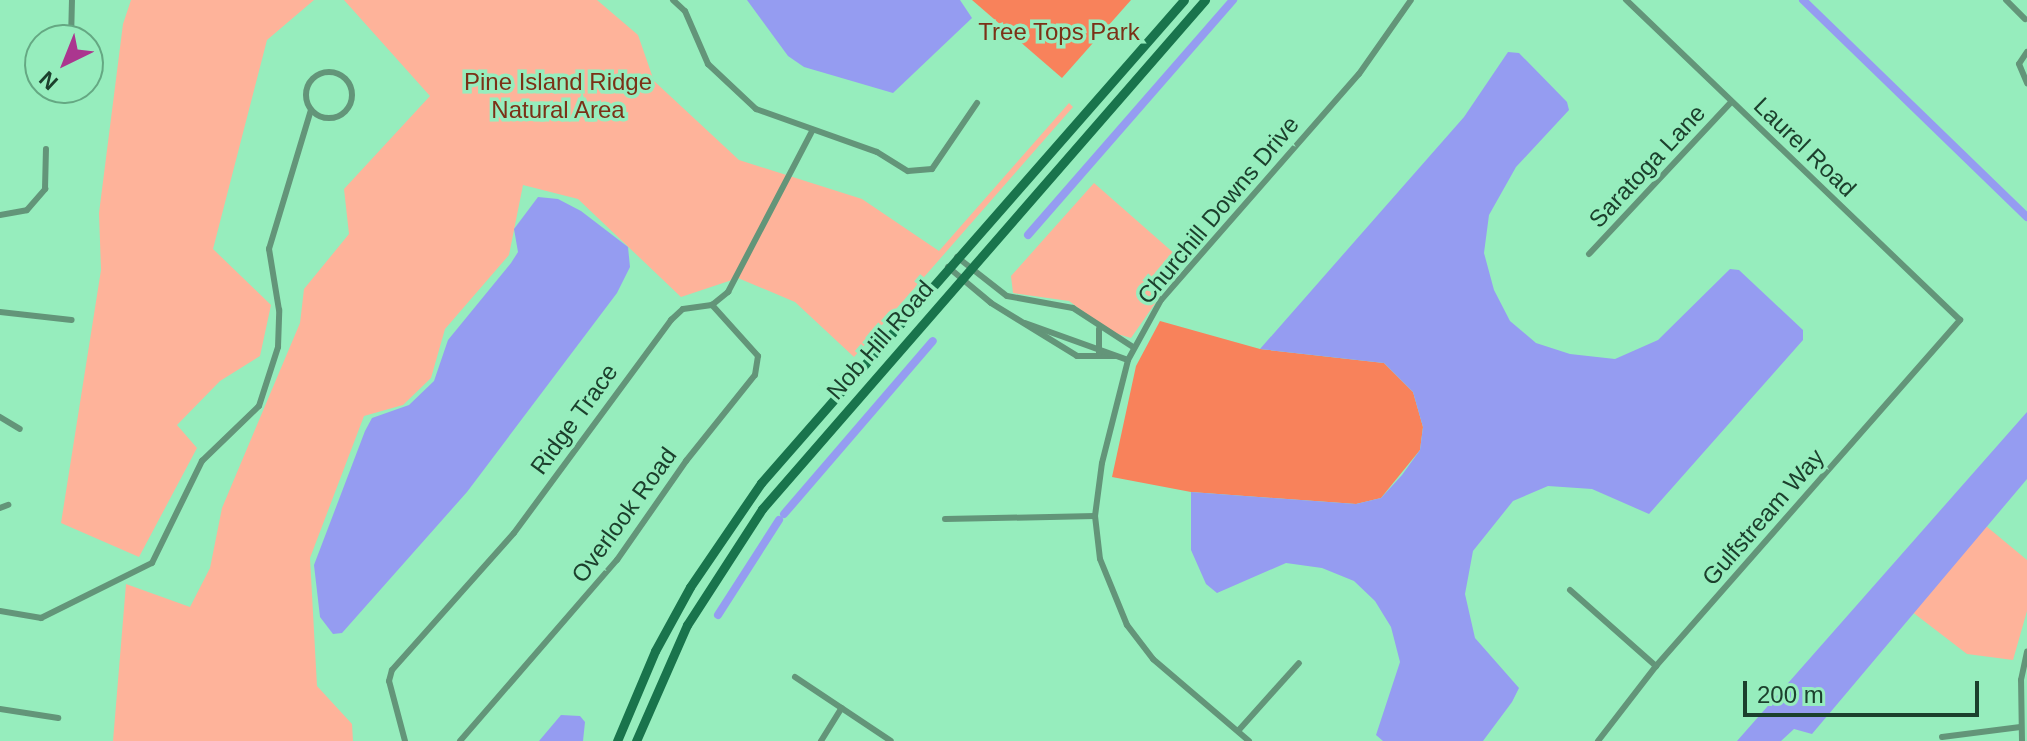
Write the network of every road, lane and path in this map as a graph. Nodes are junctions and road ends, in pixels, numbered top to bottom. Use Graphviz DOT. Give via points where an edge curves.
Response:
graph roads {
  1 [pos="72,0"];
  2 [pos="673,0"];
  3 [pos="1184,0"];
  4 [pos="1205,0"];
  5 [pos="1411,0"];
  6 [pos="1626,0"];
  7 [pos="2006,0"];
  8 [pos="2025,19"];
  9 [pos="71,24"];
  10 [pos="2027,52"];
  11 [pos="2027,83"];
  12 [pos="1731,102"];
  13 [pos="977,103"];
  14 [pos="311,110"];
  15 [pos="812,131"];
  16 [pos="46,149"];
  17 [pos="0,215"];
  18 [pos="1589,254"];
  19 [pos="957,257"];
  20 [pos="948,267"];
  21 [pos="970,268"];
  22 [pos="961,278"];
  23 [pos="712,305"];
  24 [pos="0,312"];
  25 [pos="72,320"];
  26 [pos="1960,320"];
  27 [pos="1025,323"];
  28 [pos="1098,325"];
  29 [pos="1133,347"];
  30 [pos="1099,353"];
  31 [pos="1128,360"];
  32 [pos="0,417"];
  33 [pos="20,429"];
  34 [pos="1095,516"];
  35 [pos="945,519"];
  36 [pos="1570,590"];
  37 [pos="0,611"];
  38 [pos="2027,652"];
  39 [pos="1299,663"];
  40 [pos="1656,666"];
  41 [pos="795,677"];
  42 [pos="842,708"];
  43 [pos="0,709"];
  44 [pos="58,718"];
  45 [pos="2020,727"];
  46 [pos="1238,731"];
  47 [pos="1942,737"];
  48 [pos="405,741"];
  49 [pos="460,741"];
  50 [pos="617,741"];
  51 [pos="636,741"];
  52 [pos="821,741"];
  53 [pos="891,741"];
  54 [pos="1249,741"];
  55 [pos="1598,741"];
  56 [pos="2022,741"];
  1 -- 9 [label="street"];
  2 -- 15 [label="street" via="685,11 708,64 743,98"];
  3 -- 19 [label="main road, Nob Hill Road"];
  4 -- 21 [label="main road, Nob Hill Road"];
  5 -- 29 [label="street, Churchill Downs Drive" via="1359,74 1161,300"];
  6 -- 12 [label="street, Laurel Road"];
  7 -- 8 [label="street"];
  10 -- 11 [label="street" via="2020,73"];
  12 -- 18 [label="street, Saratoga Lane"];
  12 -- 26 [label="street, Laurel Road"];
  13 -- 15 [label="street" via="945,156 921,174"];
  14 -- 14 [label="street" via="306,91 313,78 333,72 345,79 352,94 342,114 327,118"];
  14 -- 37 [label="street" via="269,249 279,310 278,347 259,406 202,461 152,563 41,618"];
  15 -- 23 [label="street" via="737,278"];
  16 -- 17 [label="street" via="45,189 27,210"];
  19 -- 20 [label="main road, Nob Hill Road"];
  19 -- 21 [label="street"];
  20 -- 22 [label="street"];
  20 -- 50 [label="main road, Nob Hill Road" via="720,537 655,651"];
  21 -- 22 [label="main road, Nob Hill Road"];
  21 -- 28 [label="street" via="1007,296 1073,308"];
  22 -- 27 [label="street"];
  22 -- 51 [label="main road, Nob Hill Road" via="800,461 740,539 681,636"];
  23 -- 48 [label="street, Ridge Trace" via="683,309 671,320 514,533 392,670 389,681"];
  23 -- 49 [label="street, Overlook Road" via="758,356 755,375 617,560"];
  24 -- 25 [label="street"];
  26 -- 40 [label="street, Gulfstream Way"];
  27 -- 30 [label="street"];
  27 -- 30 [label="street" via="1077,356"];
  28 -- 29 [label="street"];
  28 -- 30 [label="street"];
  29 -- 31 [label="street, Churchill Downs Drive"];
  30 -- 31 [label="street"];
  31 -- 34 [label="street, Churchill Downs Drive"];
  32 -- 33 [label="street"];
  34 -- 35 [label="street"];
  34 -- 46 [label="street" via="1106,582 1127,625 1153,659"];
  36 -- 40 [label="street"];
  38 -- 45 [label="street"];
  39 -- 46 [label="street"];
  40 -- 55 [label="street, Gulfstream Way"];
  41 -- 42 [label="street"];
  42 -- 52 [label="street"];
  42 -- 53 [label="street"];
  43 -- 44 [label="street"];
  45 -- 47 [label="street"];
  45 -- 56 [label="street"];
  46 -- 54 [label="street"];
}
